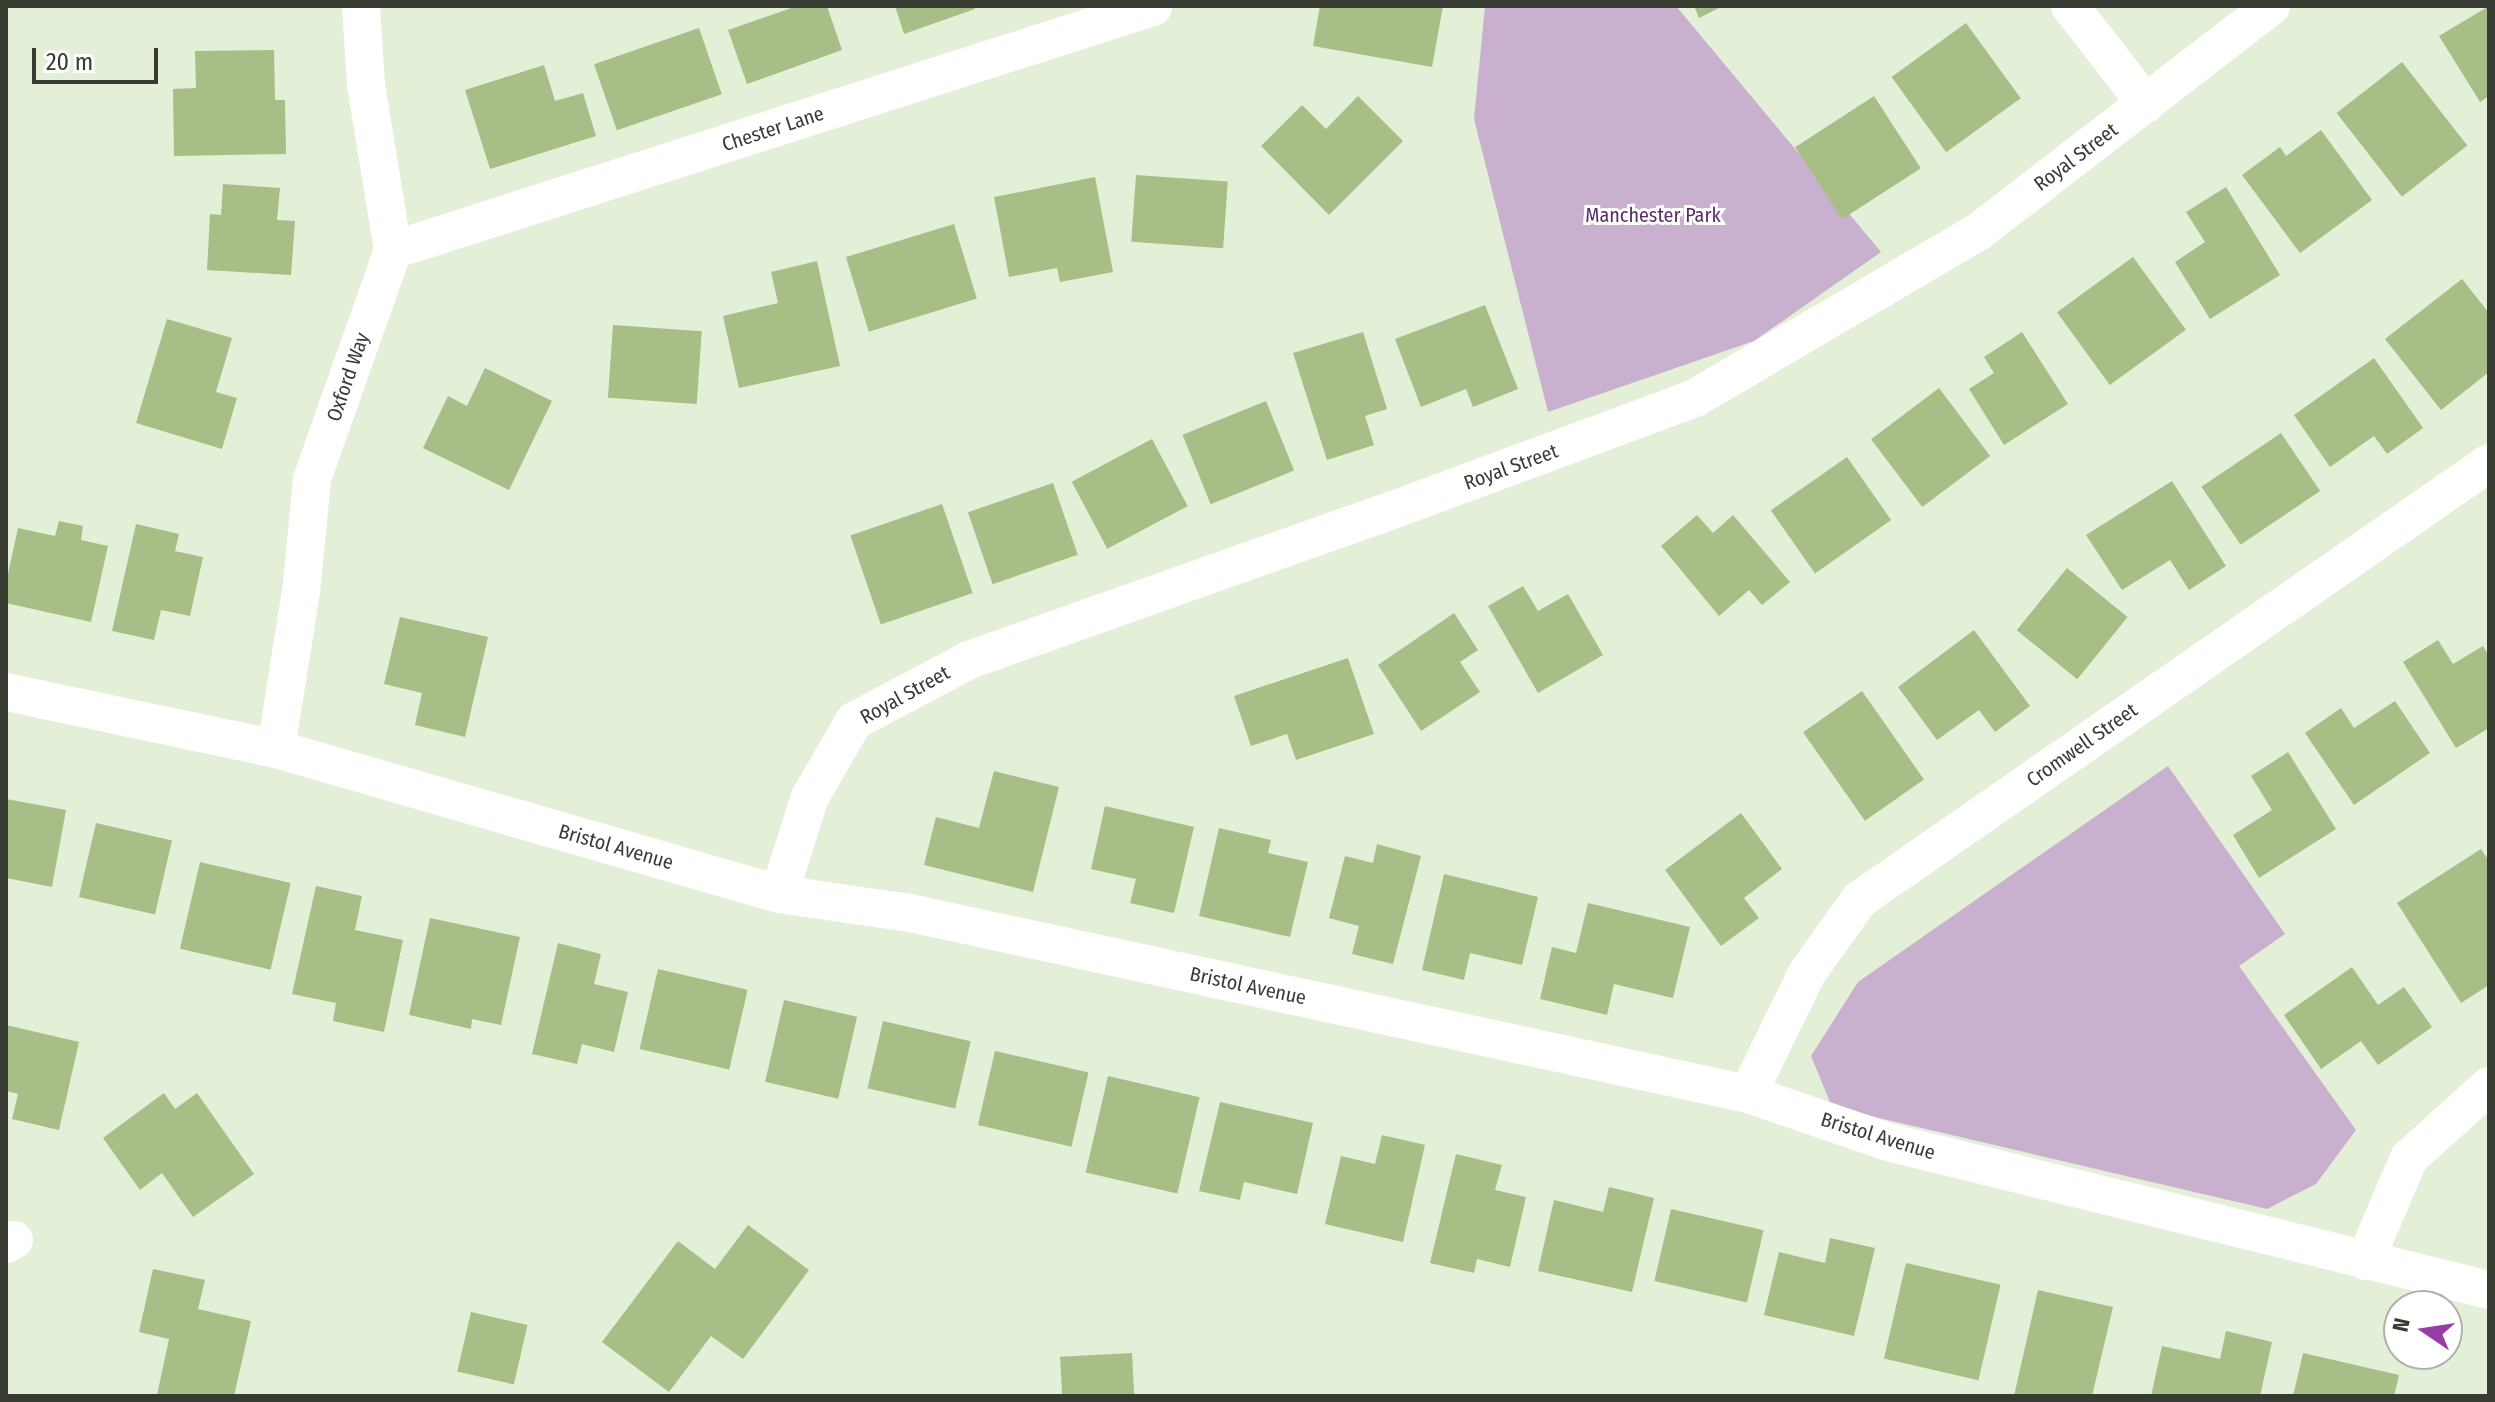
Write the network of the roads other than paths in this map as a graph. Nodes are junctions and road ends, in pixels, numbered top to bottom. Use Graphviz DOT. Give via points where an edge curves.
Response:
graph roads {
  1 [pos="361,6"];
  2 [pos="2070,6"];
  3 [pos="2271,6"];
  4 [pos="1153,7"];
  5 [pos="2146,104"];
  6 [pos="393,250"];
  7 [pos="2489,463"];
  8 [pos="6,692"];
  9 [pos="276,749"];
  10 [pos="779,894"];
  11 [pos="2489,1086"];
  12 [pos="1748,1094"];
  13 [pos="2365,1261"];
  14 [pos="2489,1290"];
  1 -- 6 [label="street, Oxford Way" via="366,86"];
  2 -- 5 [label="street"];
  3 -- 5 [label="street, Royal Street"];
  4 -- 6 [label="street, Chester Lane"];
  5 -- 10 [label="street, Royal Street" via="1978,232 1695,398 969,660 854,721 810,797"];
  6 -- 9 [label="street, Oxford Way" via="312,479 301,592"];
  7 -- 12 [label="street, Cromwell Street" via="1859,900 1807,973"];
  8 -- 9 [label="street, Bristol Avenue"];
  9 -- 10 [label="street, Bristol Avenue"];
  10 -- 12 [label="street, Bristol Avenue" via="910,913"];
  11 -- 13 [label="street" via="2409,1158"];
  12 -- 13 [label="street, Bristol Avenue" via="1888,1142"];
  13 -- 14 [label="street, Bristol Avenue"];
}
